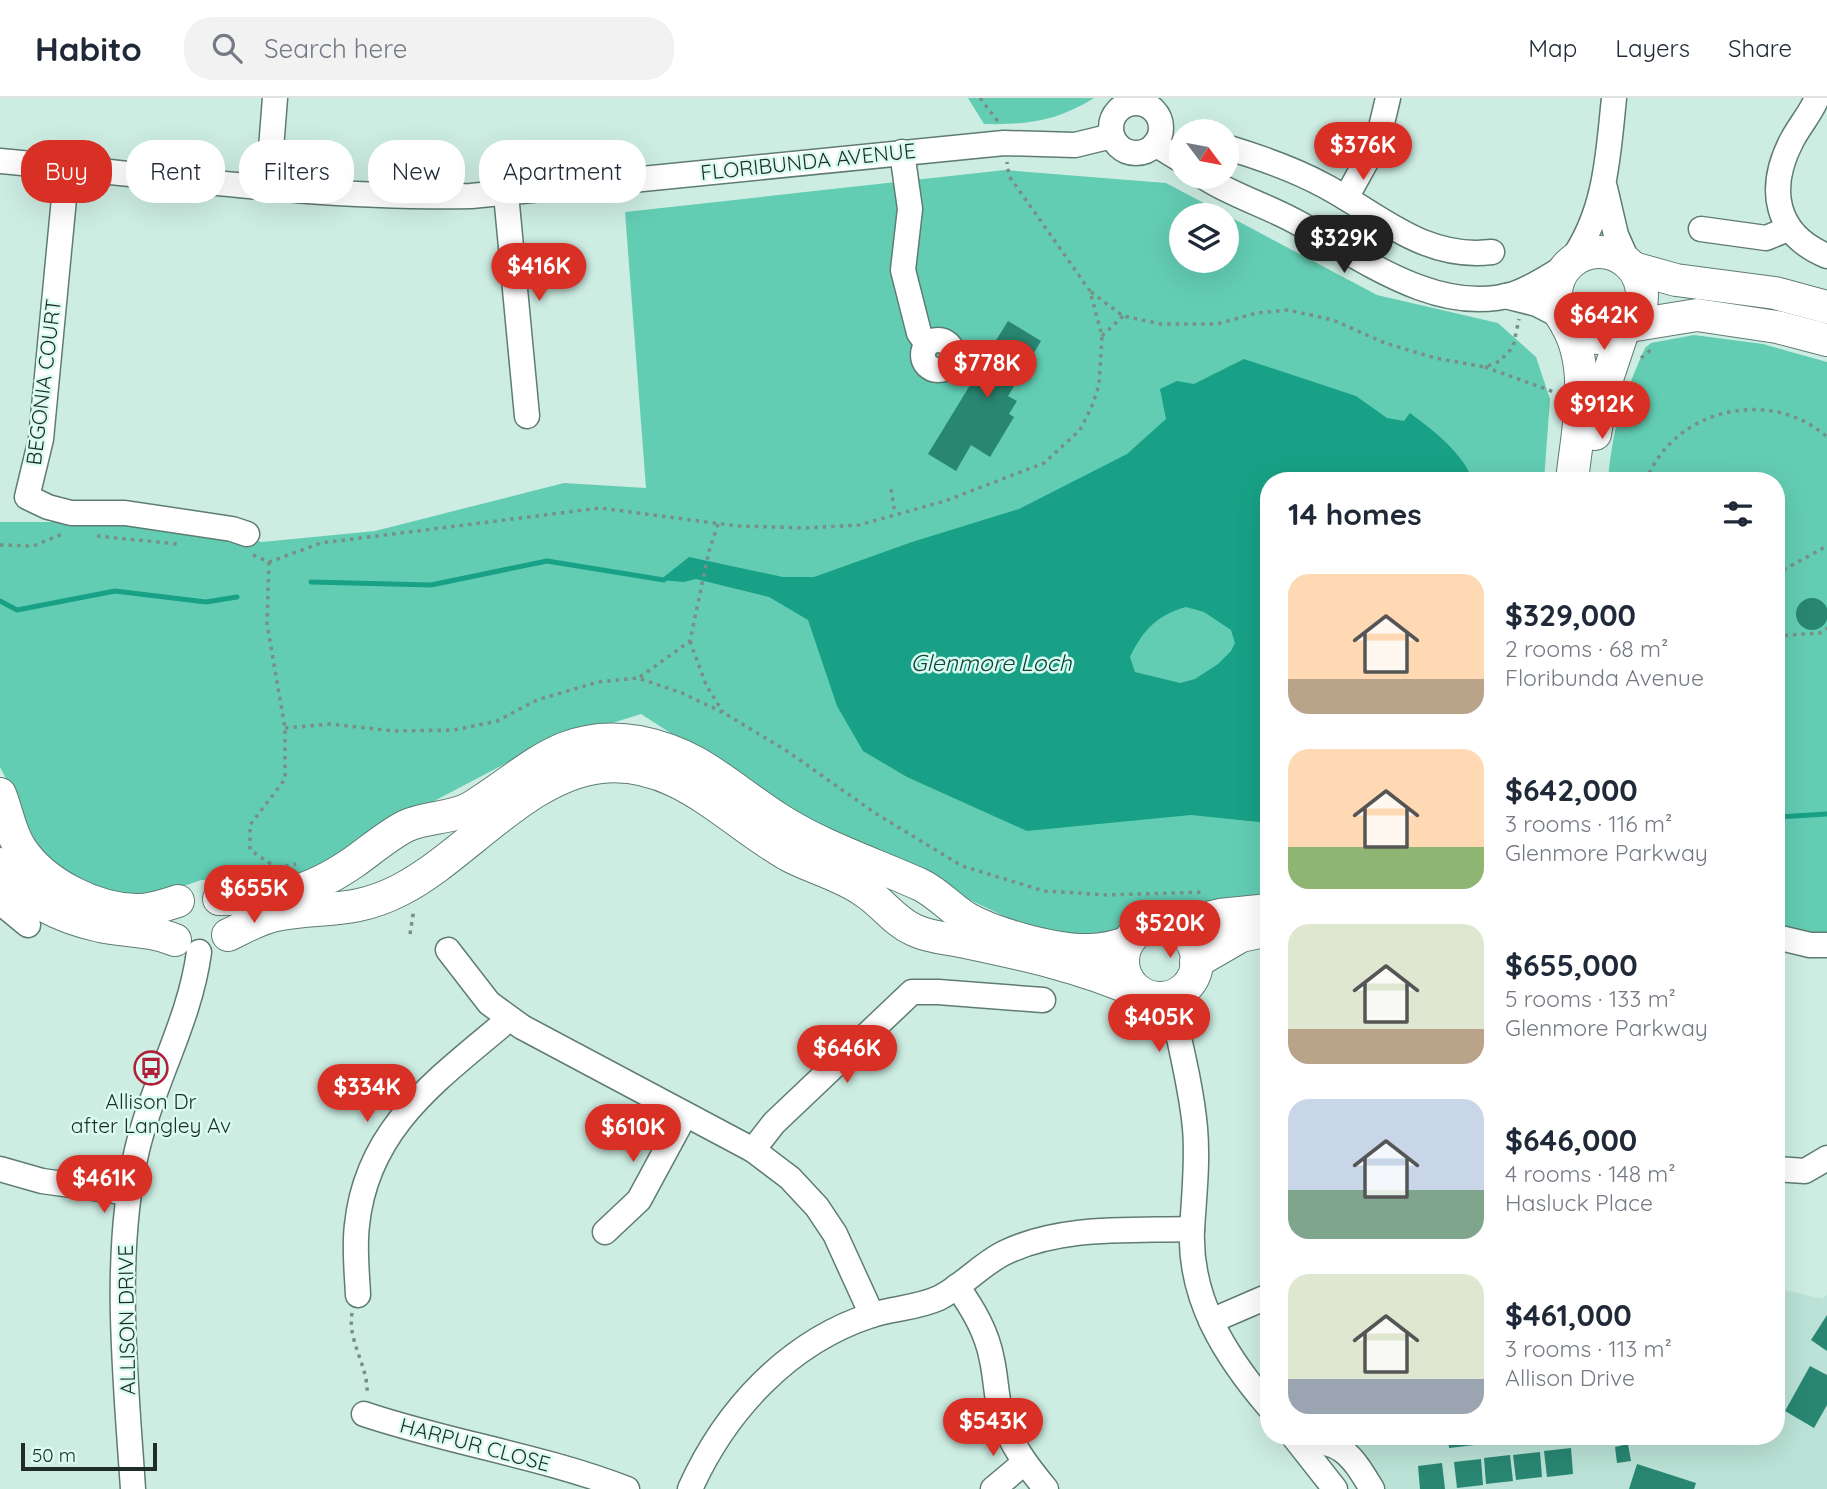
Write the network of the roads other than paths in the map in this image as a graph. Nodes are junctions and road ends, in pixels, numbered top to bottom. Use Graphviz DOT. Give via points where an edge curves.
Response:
graph roads {
  1 [pos="275,98"];
  2 [pos="1388,98"];
  3 [pos="1614,98"];
  4 [pos="1817,98"];
  5 [pos="1143,101"];
  6 [pos="1112,136"];
  7 [pos="272,140"];
  8 [pos="1155,144"];
  9 [pos="902,152"];
  10 [pos="1239,152"];
  11 [pos="1169,153"];
  12 [pos="0,161"];
  13 [pos="21,163"];
  14 [pos="112,171"];
  15 [pos="646,179"];
  16 [pos="239,184"];
  17 [pos="1605,184"];
  18 [pos="1229,189"];
  19 [pos="354,193"];
  20 [pos="479,195"];
  21 [pos="1346,198"];
  22 [pos="64,203"];
  23 [pos="507,203"];
  24 [pos="1701,229"];
  25 [pos="1788,229"];
  26 [pos="1492,252"];
  27 [pos="1827,256"];
  28 [pos="1568,263"];
  29 [pos="1631,265"];
  30 [pos="1514,298"];
  31 [pos="1827,307"];
  32 [pos="1564,321"];
  33 [pos="1626,328"];
  34 [pos="1827,340"];
  35 [pos="927,344"];
  36 [pos="527,416"];
  37 [pos="1573,472"];
  38 [pos="1593,472"];
  39 [pos="246,543"];
  40 [pos="0,793"];
  41 [pos="0,864"];
  42 [pos="219,899"];
  43 [pos="178,901"];
  44 [pos="0,902"];
  45 [pos="1260,911"];
  46 [pos="28,925"];
  47 [pos="1173,926"];
  48 [pos="1260,931"];
  49 [pos="228,935"];
  50 [pos="1785,939"];
  51 [pos="1127,943"];
  52 [pos="1827,945"];
  53 [pos="187,946"];
  54 [pos="448,950"];
  55 [pos="1196,961"];
  56 [pos="1138,992"];
  57 [pos="1170,997"];
  58 [pos="1043,1000"];
  59 [pos="509,1018"];
  60 [pos="685,1115"];
  61 [pos="753,1150"];
  62 [pos="1827,1158"];
  63 [pos="0,1169"];
  64 [pos="1785,1170"];
  65 [pos="130,1193"];
  66 [pos="1192,1229"];
  67 [pos="605,1232"];
  68 [pos="957,1286"];
  69 [pos="358,1295"];
  70 [pos="1260,1300"];
  71 [pos="872,1315"];
  72 [pos="1211,1321"];
  73 [pos="1260,1396"];
  74 [pos="364,1414"];
  75 [pos="1301,1445"];
  76 [pos="1335,1445"];
  77 [pos="1024,1463"];
  78 [pos="133,1489"];
  79 [pos="626,1489"];
  80 [pos="690,1489"];
  81 [pos="993,1489"];
  82 [pos="1046,1489"];
  83 [pos="1335,1489"];
  84 [pos="1372,1489"];
  1 -- 7 [label="street"];
  2 -- 21 [label="street" via="1378,140"];
  3 -- 17 [label="street"];
  4 -- 25 [label="street" via="1788,148 1778,188"];
  5 -- 6 [label="street" via="1115,114"];
  5 -- 8 [label="street" via="1158,117 1161,131"];
  6 -- 8 [label="street" via="1121,148 1135,153"];
  6 -- 9 [label="street, FLORIBUNDA AVENUE" via="1075,145 1004,143"];
  8 -- 11 [label="street"];
  9 -- 15 [label="street, FLORIBUNDA AVENUE"];
  9 -- 35 [label="street" via="910,209 903,270 919,332"];
  10 -- 21 [label="street" via="1289,169"];
  12 -- 13 [label="street, FLORIBUNDA AVENUE"];
  14 -- 16 [label="street, FLORIBUNDA AVENUE"];
  17 -- 28 [label="street" via="1590,232"];
  17 -- 29 [label="street" via="1616,235"];
  18 -- 30 [label="street" via="1415,287 1455,296"];
  19 -- 20 [label="street, FLORIBUNDA AVENUE"];
  21 -- 26 [label="street" via="1437,249"];
  22 -- 39 [label="street, BEGONIA COURT" via="41,439 27,497 71,513 125,513 232,529"];
  23 -- 36 [label="street"];
  24 -- 25 [label="street" via="1766,238"];
  25 -- 27 [label="street" via="1803,244"];
  28 -- 29 [label="main road" via="1593,251 1606,251"];
  28 -- 30 [label="street"];
  28 -- 32 [label="main road" via="1555,291"];
  29 -- 31 [label="main road" via="1676,280 1775,293"];
  29 -- 33 [label="main road" via="1642,291 1637,316"];
  30 -- 32 [label="street"];
  32 -- 33 [label="main road" via="1587,337 1599,338"];
  32 -- 37 [label="main road" via="1578,352 1580,396"];
  33 -- 34 [label="main road" via="1696,315"];
  33 -- 38 [label="main road" via="1601,397"];
  40 -- 43 [label="main road" via="19,847 61,885 99,902 137,911"];
  41 -- 53 [label="main road" via="16,885 55,910"];
  42 -- 43 [label="main road" via="198,892"];
  42 -- 49 [label="main road" via="229,915"];
  42 -- 51 [label="main road" via="275,898 316,885 408,825 474,806 545,756 574,746 618,741 664,748 702,764 795,829 929,890 985,927 1087,950"];
  43 -- 53 [label="main road" via="170,920"];
  44 -- 46 [label="street"];
  45 -- 47 [label="main road"];
  47 -- 51 [label="main road" via="1146,926"];
  47 -- 55 [label="main road" via="1192,943"];
  48 -- 55 [label="main road" via="1241,936"];
  49 -- 53 [label="main road" via="216,948"];
  49 -- 56 [label="main road" via="273,915 348,909 381,900 423,878 552,783 588,769 626,767 684,784 767,843 866,891 916,931 1062,965"];
  50 -- 52 [label="street"];
  51 -- 56 [label="main road" via="1123,969"];
  53 -- 65 [label="street, ALLISON DRIVE" via="196,980 144,1121"];
  54 -- 59 [label="street" via="482,995"];
  55 -- 57 [label="main road" via="1192,980"];
  56 -- 57 [label="main road" via="1149,998"];
  57 -- 66 [label="street" via="1196,1131"];
  58 -- 61 [label="street" via="912,992 774,1123"];
  59 -- 60 [label="street"];
  59 -- 69 [label="street" via="422,1093 382,1146 369,1172 357,1224"];
  60 -- 61 [label="street"];
  60 -- 67 [label="street" via="639,1200"];
  61 -- 71 [label="street" via="790,1178 817,1207 844,1249"];
  62 -- 64 [label="street" via="1805,1171"];
  63 -- 65 [label="street" via="41,1181"];
  65 -- 78 [label="street, ALLISON DRIVE" via="124,1334"];
  66 -- 68 [label="street" via="1044,1238 1001,1255"];
  66 -- 72 [label="street" via="1196,1276"];
  68 -- 71 [label="street" via="929,1301"];
  68 -- 77 [label="street" via="983,1329 1001,1414"];
  70 -- 72 [label="street"];
  71 -- 80 [label="street" via="803,1350 759,1386 720,1432"];
  72 -- 73 [label="street" via="1238,1370"];
  74 -- 79 [label="street, HARPUR CLOSE"];
  75 -- 83 [label="street"];
  76 -- 84 [label="street" via="1357,1464"];
  77 -- 81 [label="street"];
  77 -- 82 [label="street"];
}
